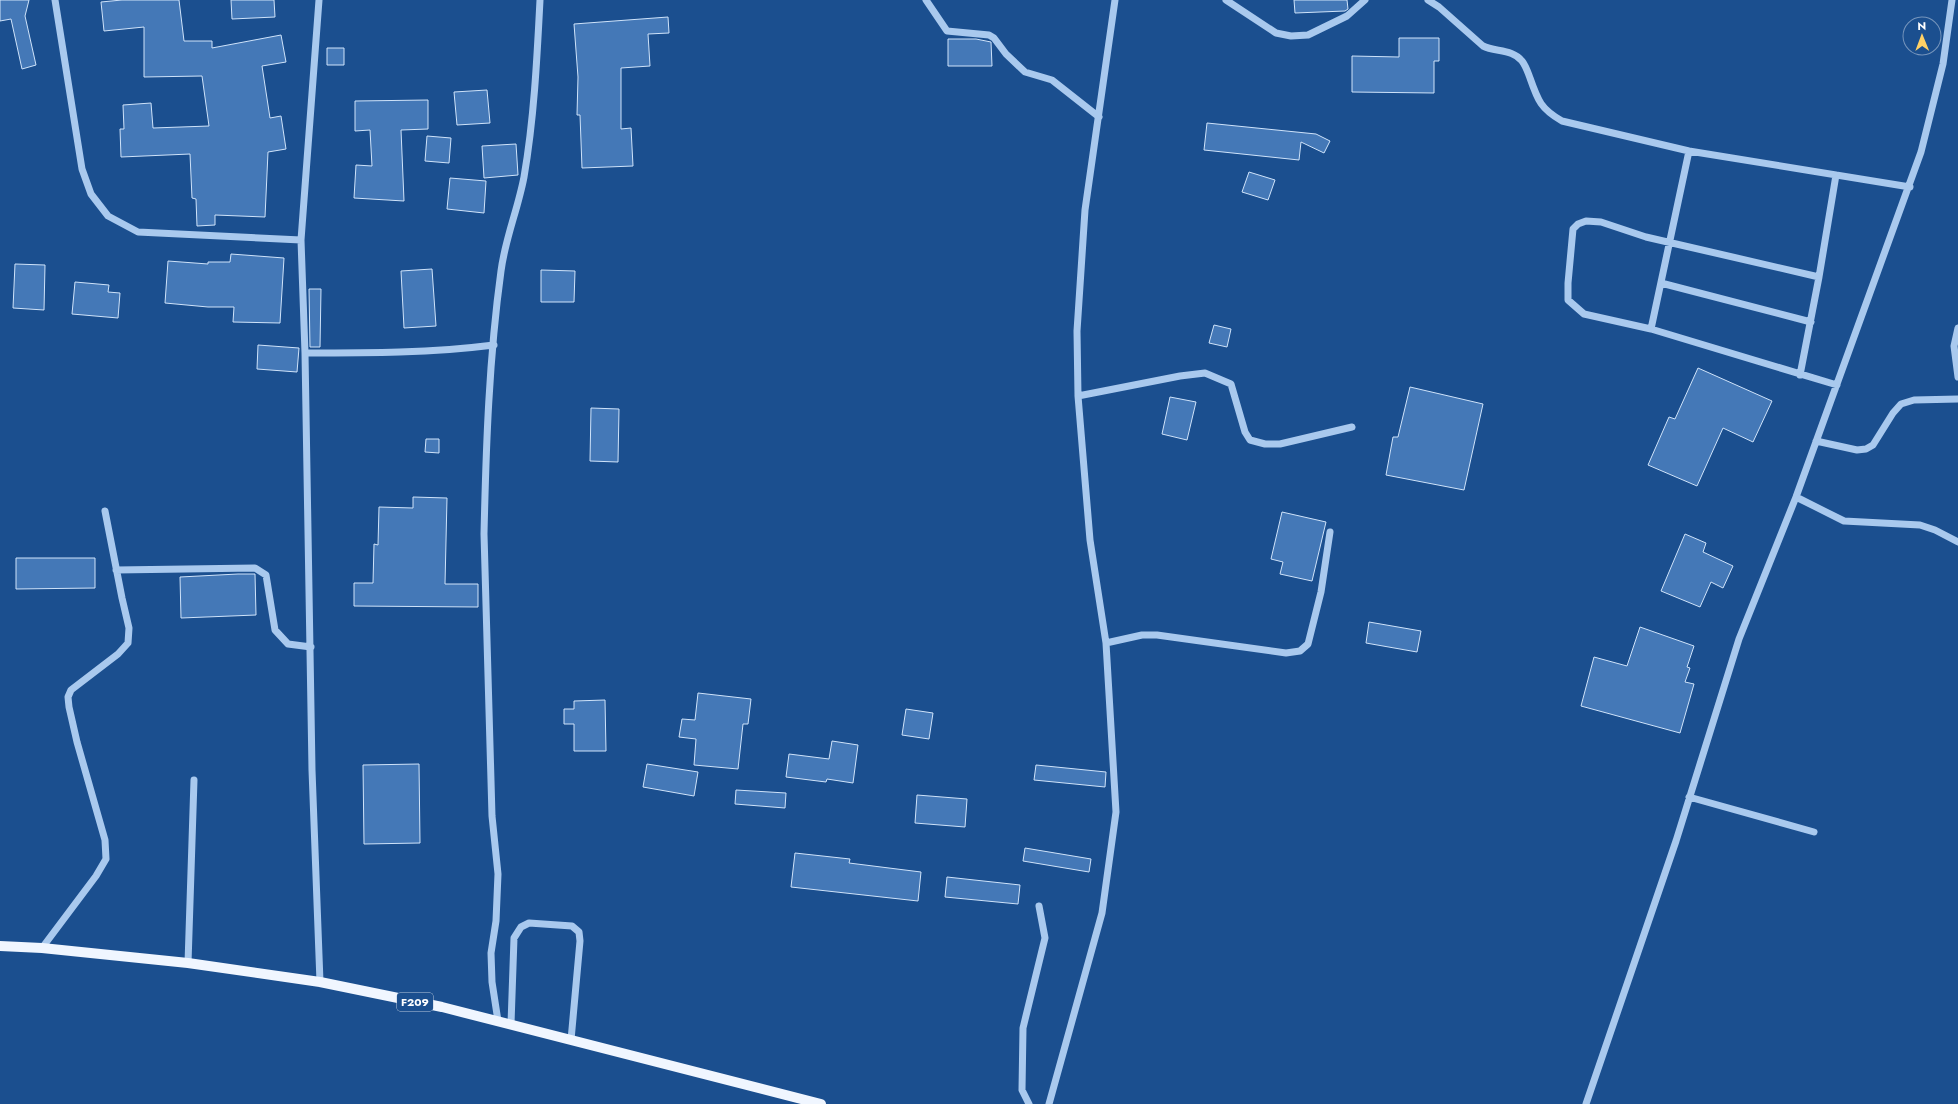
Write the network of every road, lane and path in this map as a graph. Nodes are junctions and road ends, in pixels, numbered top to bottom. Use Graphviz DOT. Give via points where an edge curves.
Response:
graph roads {
  1 [pos="55,0"];
  2 [pos="319,0"];
  3 [pos="540,0"];
  4 [pos="926,0"];
  5 [pos="1115,0"];
  6 [pos="1226,0"];
  7 [pos="1365,0"];
  8 [pos="1428,0"];
  9 [pos="1952,0"];
  10 [pos="1099,117"];
  11 [pos="1689,151"];
  12 [pos="1836,175"];
  13 [pos="1910,187"];
  14 [pos="301,240"];
  15 [pos="1669,242"];
  16 [pos="1819,277"];
  17 [pos="1661,283"];
  18 [pos="1811,322"];
  19 [pos="1958,328"];
  20 [pos="1651,329"];
  21 [pos="494,345"];
  22 [pos="305,353"];
  23 [pos="1800,375"];
  24 [pos="1958,377"];
  25 [pos="1836,385"];
  26 [pos="1078,396"];
  27 [pos="1958,398"];
  28 [pos="1352,427"];
  29 [pos="1816,441"];
  30 [pos="1796,497"];
  31 [pos="105,511"];
  32 [pos="1330,532"];
  33 [pos="1958,542"];
  34 [pos="116,570"];
  35 [pos="1106,643"];
  36 [pos="311,647"];
  37 [pos="194,780"];
  38 [pos="1689,797"];
  39 [pos="1814,832"];
  40 [pos="1039,906"];
  41 [pos="0,946"];
  42 [pos="42,948"];
  43 [pos="188,963"];
  44 [pos="320,982"];
  45 [pos="498,1021"];
  46 [pos="511,1024"];
  47 [pos="571,1040"];
  48 [pos="821,1104"];
  49 [pos="1029,1104"];
  50 [pos="1049,1104"];
  51 [pos="1586,1104"];
  1 -- 14 [label="street" via="82,169 91,194 108,216 138,232"];
  2 -- 14 [label="street"];
  3 -- 21 [label="street" via="530,129 523,178 501,270"];
  4 -- 10 [label="street" via="947,31 994,38 1025,72 1052,80"];
  5 -- 10 [label="street"];
  6 -- 7 [label="street" via="1276,33 1291,36 1308,35 1347,16"];
  8 -- 11 [label="street" via="1483,46 1490,50 1512,53 1522,61 1536,97 1547,112 1562,121"];
  9 -- 13 [label="street" via="1943,64"];
  10 -- 26 [label="street" via="1085,210 1077,331"];
  11 -- 12 [label="street"];
  11 -- 15 [label="street"];
  12 -- 13 [label="street"];
  12 -- 16 [label="street"];
  13 -- 25 [label="street"];
  14 -- 22 [label="street"];
  15 -- 16 [label="street"];
  15 -- 17 [label="street"];
  15 -- 20 [label="street" via="1601,222 1586,221 1573,229 1568,300 1584,314"];
  16 -- 18 [label="street"];
  17 -- 18 [label="street"];
  17 -- 20 [label="street"];
  18 -- 23 [label="street"];
  19 -- 24 [label="street" via="1954,346"];
  20 -- 23 [label="street"];
  21 -- 22 [label="street" via="414,352"];
  21 -- 45 [label="street" via="484,534 492,816 498,874 496,921 491,953"];
  22 -- 36 [label="street"];
  23 -- 25 [label="street"];
  25 -- 29 [label="street"];
  26 -- 28 [label="street" via="1205,373 1231,384 1245,432 1250,440 1280,444"];
  26 -- 35 [label="street" via="1090,540"];
  27 -- 29 [label="street" via="1914,400 1901,404 1873,445 1866,450"];
  29 -- 30 [label="street"];
  30 -- 33 [label="street" via="1844,521 1920,525"];
  30 -- 38 [label="street" via="1739,639"];
  31 -- 34 [label="street"];
  32 -- 35 [label="street" via="1314,622 1308,644 1300,651 1286,653 1157,635 1142,635"];
  34 -- 36 [label="street" via="255,568 266,575 274,630 288,644"];
  34 -- 42 [label="street" via="129,628 128,643 118,654 71,690 68,697 77,742 106,840 106,859"];
  35 -- 50 [label="street" via="1116,812 1102,913"];
  36 -- 44 [label="street" via="312,770"];
  37 -- 43 [label="street"];
  38 -- 39 [label="street"];
  38 -- 51 [label="street"];
  40 -- 49 [label="street" via="1045,938 1023,1028 1022,1090"];
  41 -- 42 [label="main road, F209"];
  42 -- 43 [label="main road, F209"];
  43 -- 44 [label="main road, F209"];
  44 -- 45 [label="main road, F209"];
  45 -- 46 [label="main road, F209"];
  46 -- 47 [label="main road, F209"];
  46 -- 47 [label="street" via="514,938 521,927 529,923 572,926 579,932 580,941"];
  47 -- 48 [label="main road, F209"];
}
